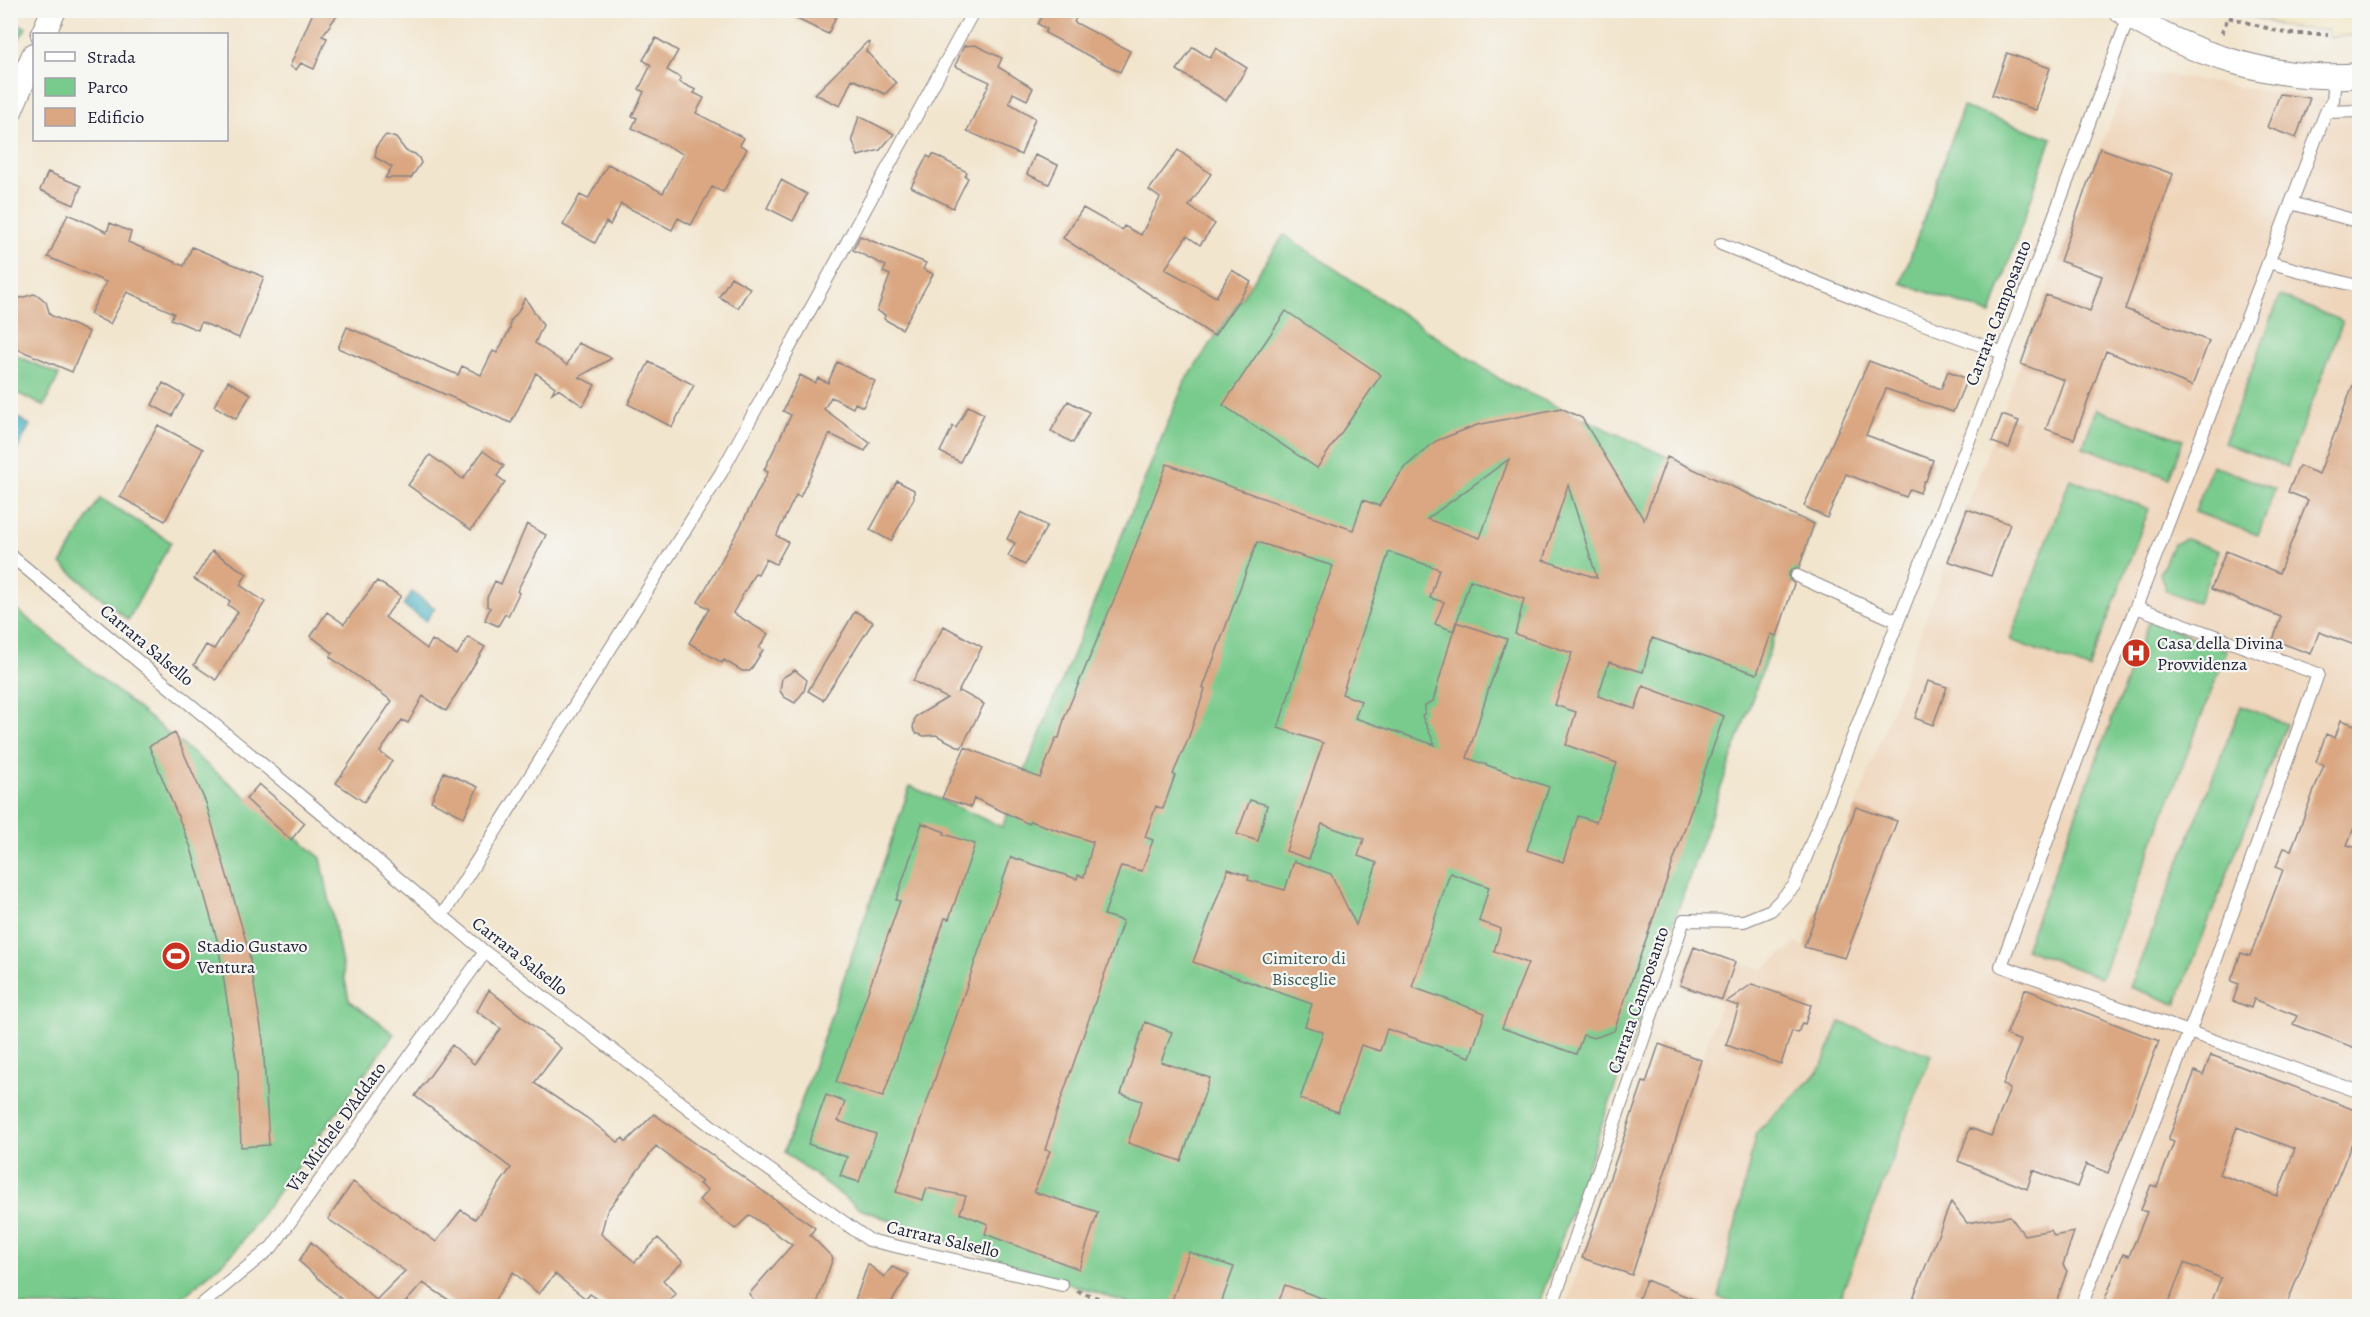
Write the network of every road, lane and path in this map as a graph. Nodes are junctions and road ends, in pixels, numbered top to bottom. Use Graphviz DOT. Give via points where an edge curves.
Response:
graph roads {
  1 [pos="54,10"];
  2 [pos="974,10"];
  3 [pos="2125,13"];
  4 [pos="43,33"];
  5 [pos="2328,34"];
  6 [pos="2213,56"];
  7 [pos="33,57"];
  8 [pos="2360,75"];
  9 [pos="2335,78"];
  10 [pos="10,111"];
  11 [pos="2326,111"];
  12 [pos="2360,111"];
  13 [pos="2291,203"];
  14 [pos="2360,222"];
  15 [pos="1721,244"];
  16 [pos="2268,262"];
  17 [pos="2360,287"];
  18 [pos="2003,353"];
  19 [pos="10,555"];
  20 [pos="1797,576"];
  21 [pos="2136,607"];
  22 [pos="1897,621"];
  23 [pos="442,916"];
  24 [pos="484,952"];
  25 [pos="2189,1031"];
  26 [pos="2360,1092"];
  27 [pos="1062,1286"];
  28 [pos="200,1306"];
  29 [pos="1122,1306"];
  30 [pos="1551,1306"];
  31 [pos="2081,1306"];
  1 -- 4 [label="street"];
  2 -- 23 [label="lane" via="721,473"];
  3 -- 6 [label="street"];
  3 -- 18 [label="lane, Carrara Camposanto"];
  5 -- 6 [label="path" via="2288,34 2228,17"];
  6 -- 9 [label="street" via="2269,70"];
  7 -- 10 [label="street"];
  8 -- 9 [label="street"];
  9 -- 11 [label="lane" via="2333,100"];
  11 -- 12 [label="lane"];
  11 -- 13 [label="lane"];
  13 -- 14 [label="lane"];
  13 -- 16 [label="lane"];
  15 -- 18 [label="lane"];
  16 -- 17 [label="lane"];
  16 -- 21 [label="lane"];
  18 -- 22 [label="lane, Carrara Camposanto"];
  19 -- 23 [label="lane, Carrara Salsello"];
  20 -- 22 [label="lane"];
  21 -- 25 [label="lane" via="2318,674"];
  21 -- 25 [label="lane" via="2001,966"];
  22 -- 30 [label="lane, Carrara Camposanto" via="1795,885 1771,910 1744,921 1684,920"];
  23 -- 24 [label="lane, Carrara Salsello"];
  24 -- 27 [label="lane, Carrara Salsello" via="757,1161 869,1240"];
  24 -- 28 [label="lane, Via Michele D'Addato" via="272,1247"];
  25 -- 26 [label="lane"];
  25 -- 31 [label="lane"];
  27 -- 29 [label="path"];
}
